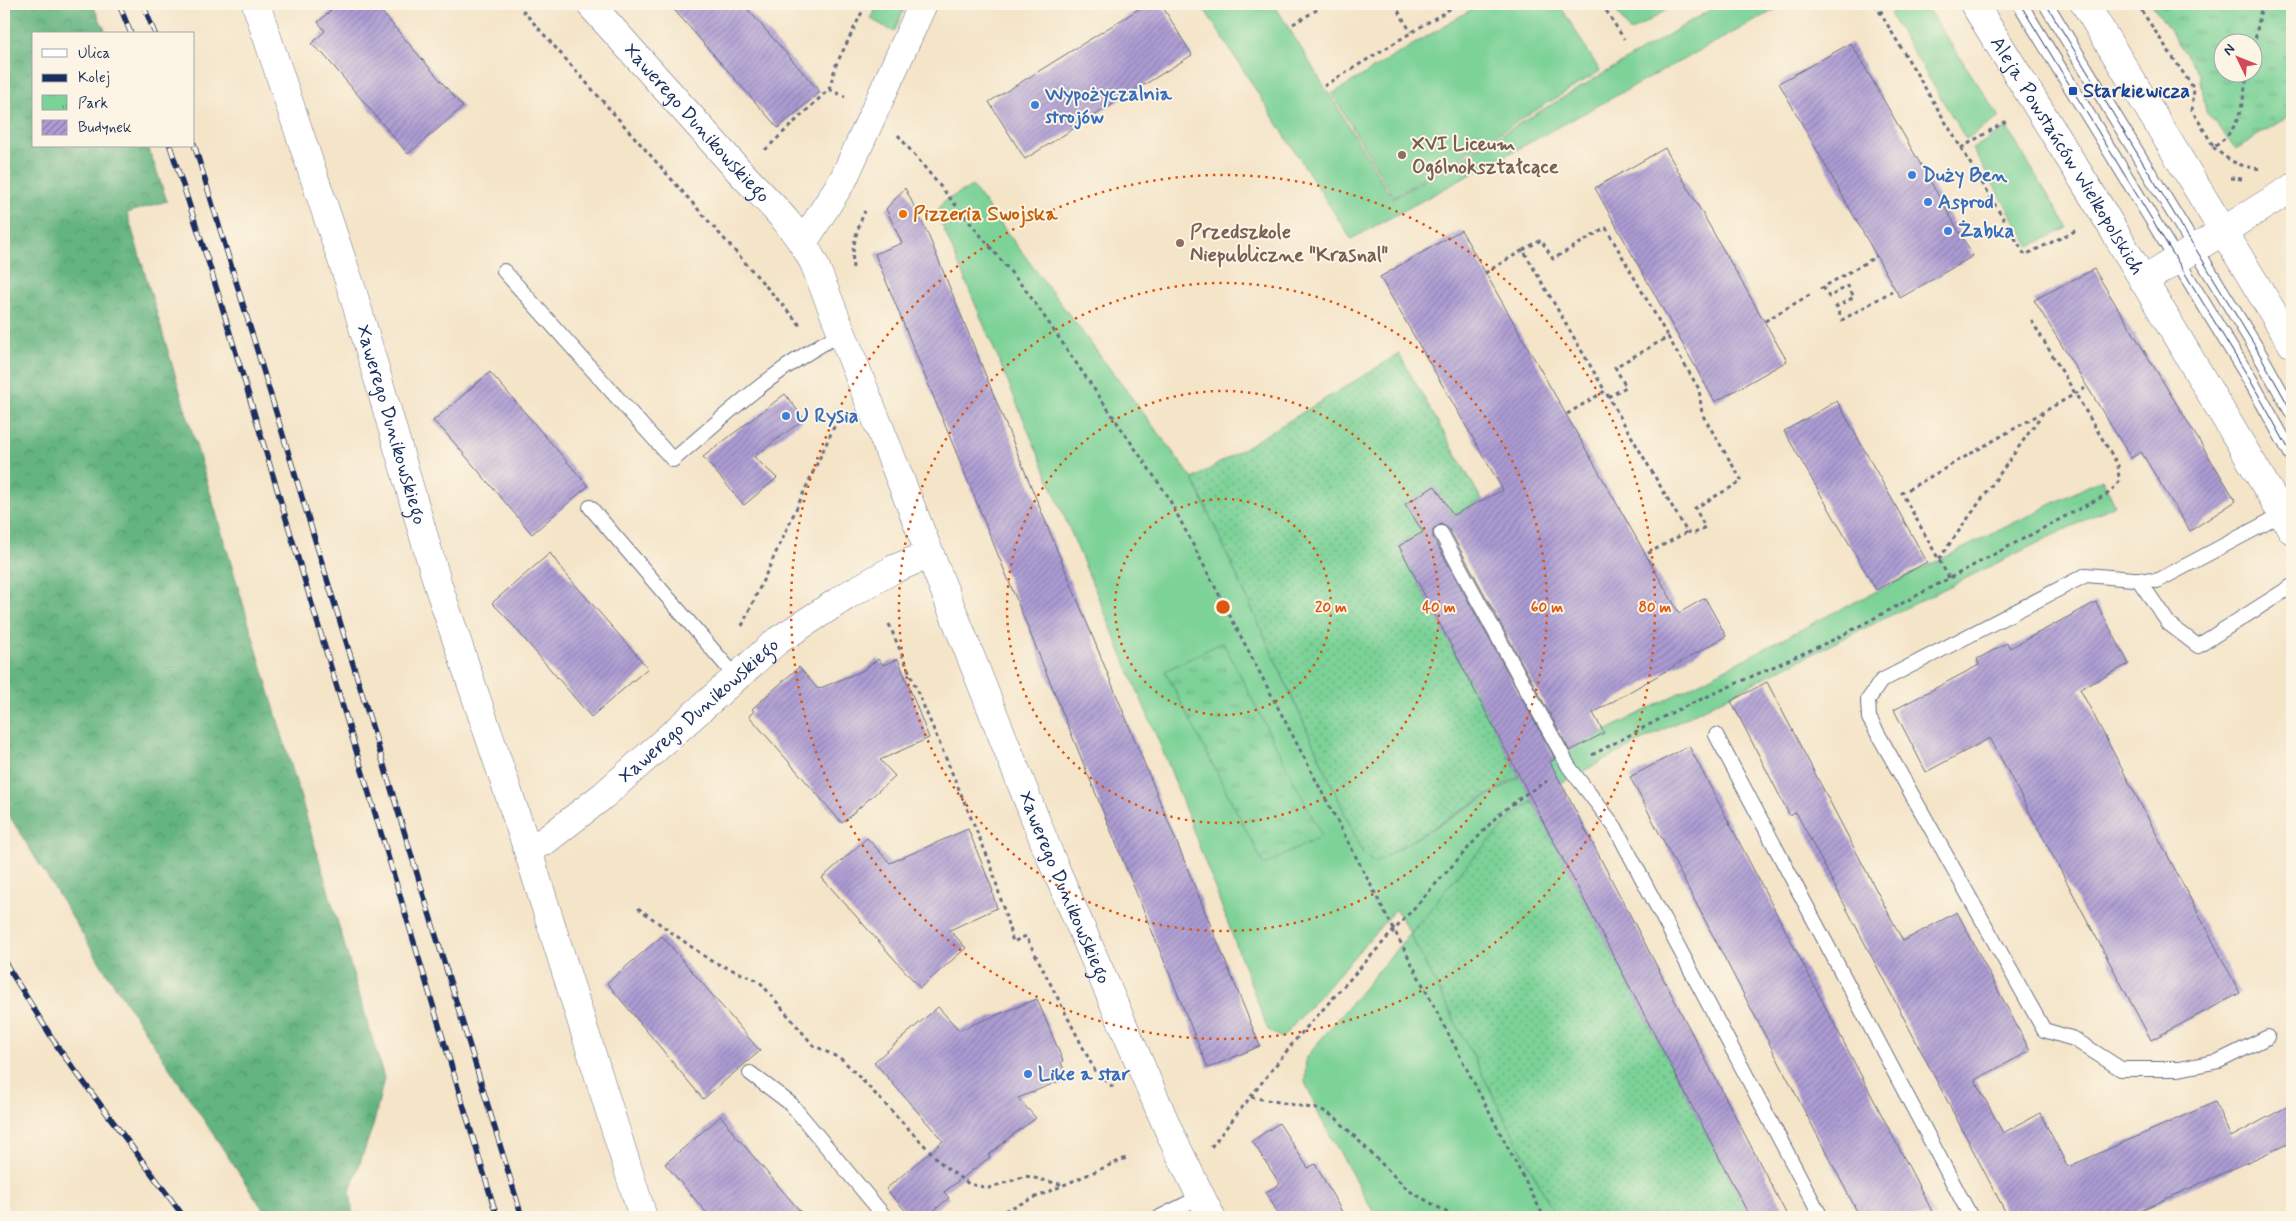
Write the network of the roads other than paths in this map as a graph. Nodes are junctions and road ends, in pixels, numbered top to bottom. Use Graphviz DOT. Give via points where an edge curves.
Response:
graph roads {
  1 [pos="256,4"];
  2 [pos="590,4"];
  3 [pos="923,4"];
  4 [pos="1974,4"];
  5 [pos="2020,4"];
  6 [pos="2046,4"];
  7 [pos="2085,4"];
  8 [pos="2288,191"];
  9 [pos="2224,230"];
  10 [pos="803,243"];
  11 [pos="2186,254"];
  12 [pos="504,271"];
  13 [pos="2143,281"];
  14 [pos="829,340"];
  15 [pos="2292,344"];
  16 [pos="2292,412"];
  17 [pos="2292,455"];
  18 [pos="590,507"];
  19 [pos="2288,522"];
  20 [pos="1441,533"];
  21 [pos="930,554"];
  22 [pos="2138,580"];
  23 [pos="2292,586"];
  24 [pos="731,671"];
  25 [pos="1716,735"];
  26 [pos="527,848"];
  27 [pos="2268,1037"];
  28 [pos="750,1073"];
  29 [pos="1206,1207"];
  30 [pos="643,1217"];
  31 [pos="885,1217"];
  32 [pos="1160,1217"];
  33 [pos="1821,1217"];
  34 [pos="1971,1217"];
  1 -- 26 [label="street, Xawerego Dunikowskiego" via="353,293 438,584"];
  2 -- 10 [label="street, Xawerego Dunikowskiego" via="782,215"];
  3 -- 10 [label="street" via="844,178"];
  4 -- 13 [label="street, Aleja Powstańców Wielkopolskich"];
  5 -- 11 [label="lane"];
  6 -- 11 [label="lane"];
  7 -- 9 [label="street"];
  8 -- 9 [label="street, Aleja Powstańców Wielkopolskich"];
  9 -- 11 [label="street, Aleja Powstańców Wielkopolskich"];
  9 -- 15 [label="street"];
  10 -- 14 [label="street, Xawerego Dunikowskiego" via="828,298"];
  11 -- 13 [label="street, Aleja Powstańców Wielkopolskich"];
  11 -- 16 [label="lane" via="2260,354"];
  11 -- 17 [label="lane"];
  12 -- 14 [label="lane" via="673,460 762,383"];
  13 -- 19 [label="street, Aleja Powstańców Wielkopolskich"];
  14 -- 21 [label="street, Xawerego Dunikowskiego" via="858,375"];
  18 -- 24 [label="lane"];
  19 -- 22 [label="lane" via="2157,581"];
  20 -- 33 [label="lane" via="1569,767 1616,827"];
  21 -- 24 [label="street, Xawerego Dunikowskiego" via="894,569 848,595"];
  21 -- 29 [label="street, Xawerego Dunikowskiego" via="1050,856 1172,1138"];
  22 -- 23 [label="lane" via="2169,624 2198,646"];
  22 -- 27 [label="lane" via="2086,575 2068,583 1882,681 1868,700 1869,718 2044,1030 2074,1039 2121,1069 2179,1069 2219,1061"];
  24 -- 26 [label="street, Xawerego Dunikowskiego" via="604,795 545,841"];
  25 -- 34 [label="lane"];
  26 -- 30 [label="street, Xawerego Dunikowskiego"];
  28 -- 31 [label="lane" via="791,1104"];
  29 -- 32 [label="lane"];
}
